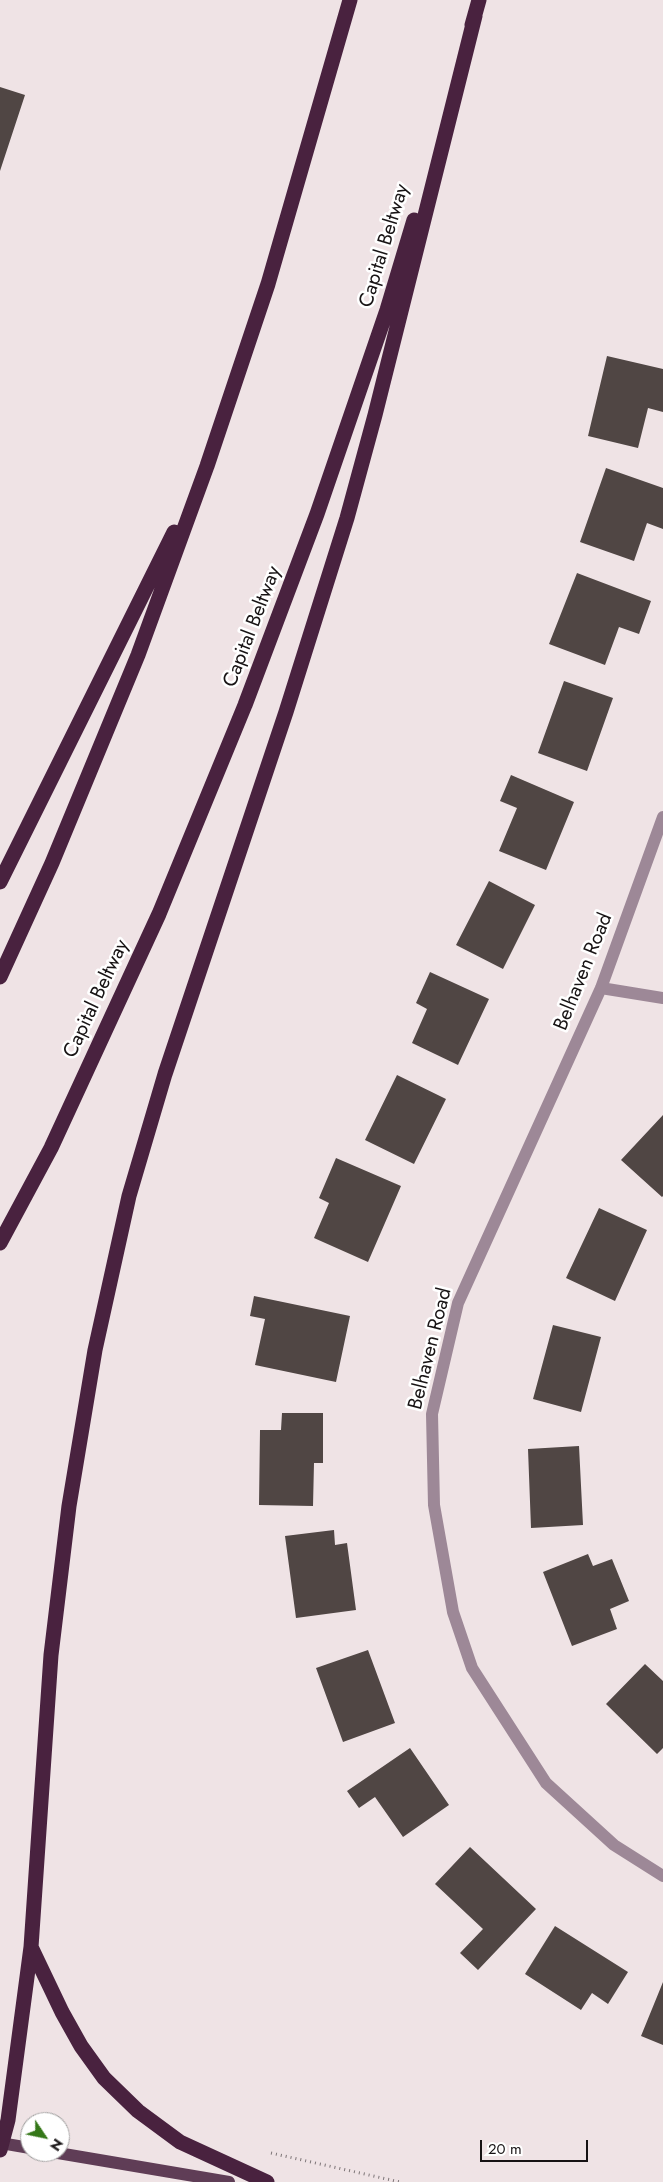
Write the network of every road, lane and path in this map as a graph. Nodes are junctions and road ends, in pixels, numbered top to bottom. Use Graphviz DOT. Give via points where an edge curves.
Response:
graph roads {
  1 [pos="350,0"];
  2 [pos="479,0"];
  3 [pos="475,16"];
  4 [pos="207,466"];
  5 [pos="663,817"];
  6 [pos="0,882"];
  7 [pos="0,977"];
  8 [pos="601,988"];
  9 [pos="663,998"];
  10 [pos="0,1243"];
  11 [pos="663,1876"];
  12 [pos="31,1947"];
  13 [pos="1,2146"];
  14 [pos="20,2147"];
  15 [pos="264,2152"];
  16 [pos="70,2155"];
  17 [pos="229,2182"];
  18 [pos="267,2182"];
  19 [pos="400,2182"];
  1 -- 4 [label="highway" via="268,284"];
  2 -- 3 [label="highway, Capital Beltway"];
  3 -- 10 [label="highway, Capital Beltway" via="386,310 317,514 245,705 159,914 51,1148"];
  3 -- 12 [label="highway" via="347,518 165,1074 129,1196 95,1350 69,1506 51,1655"];
  4 -- 6 [label="highway"];
  4 -- 7 [label="highway" via="138,655 52,863"];
  5 -- 8 [label="street, Belhaven Road"];
  8 -- 9 [label="street"];
  8 -- 11 [label="street, Belhaven Road" via="458,1303 432,1414 434,1506 452,1612 472,1668 546,1783 614,1845"];
  12 -- 13 [label="highway" via="12,2098"];
  12 -- 18 [label="highway" via="62,2012 104,2078 138,2111 180,2142"];
  13 -- 14 [label="main road"];
  15 -- 19 [label="path"];
  16 -- 17 [label="main road"];
}
